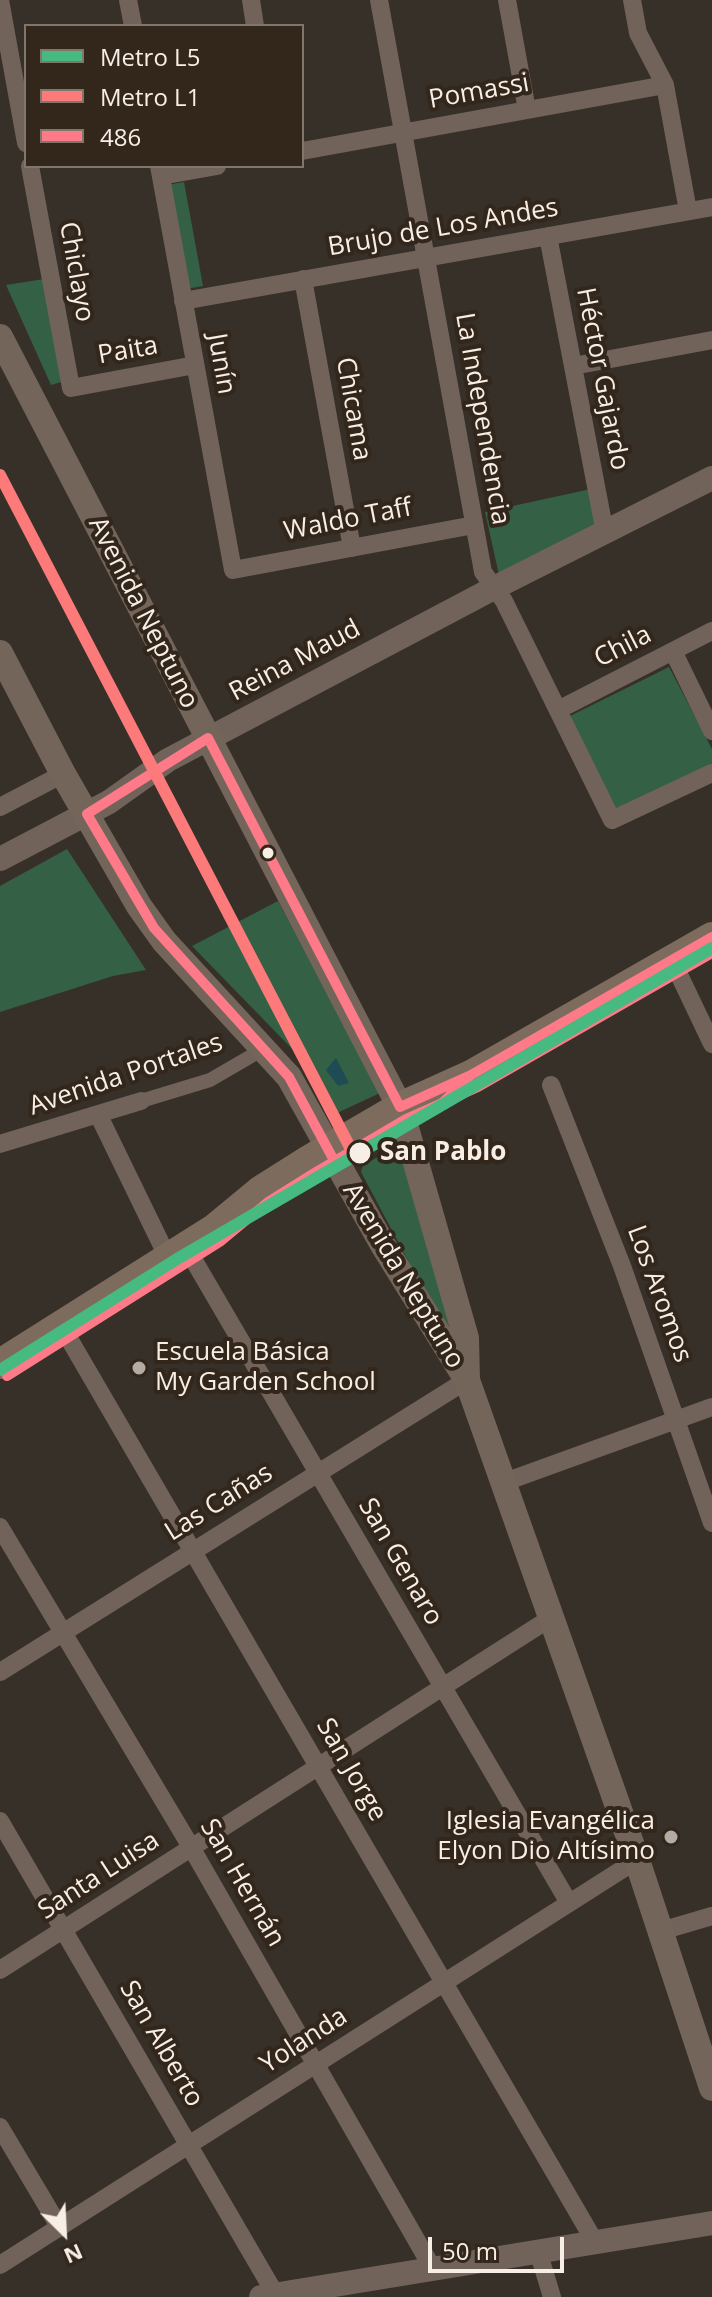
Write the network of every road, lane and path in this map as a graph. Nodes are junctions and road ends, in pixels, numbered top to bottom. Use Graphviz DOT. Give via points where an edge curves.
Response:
graph roads {
  1 [pos="0,0"];
  2 [pos="128,0"];
  3 [pos="251,0"];
  4 [pos="379,0"];
  5 [pos="507,0"];
  6 [pos="632,0"];
  7 [pos="133,24"];
  8 [pos="255,24"];
  9 [pos="665,85"];
  10 [pos="527,110"];
  11 [pos="24,128"];
  12 [pos="403,132"];
  13 [pos="304,151"];
  14 [pos="30,168"];
  15 [pos="194,168"];
  16 [pos="160,171"];
  17 [pos="712,207"];
  18 [pos="688,211"];
  19 [pos="548,236"];
  20 [pos="426,258"];
  21 [pos="303,279"];
  22 [pos="183,301"];
  23 [pos="0,337"];
  24 [pos="712,340"];
  25 [pos="195,365"];
  26 [pos="573,366"];
  27 [pos="71,388"];
  28 [pos="712,478"];
  29 [pos="474,525"];
  30 [pos="605,533"];
  31 [pos="352,548"];
  32 [pos="233,570"];
  33 [pos="494,588"];
  34 [pos="712,631"];
  35 [pos="673,651"];
  36 [pos="0,653"];
  37 [pos="558,710"];
  38 [pos="712,731"];
  39 [pos="208,738"];
  40 [pos="712,773"];
  41 [pos="63,774"];
  42 [pos="0,807"];
  43 [pos="87,814"];
  44 [pos="0,859"];
  45 [pos="712,937"];
  46 [pos="672,960"];
  47 [pos="712,1044"];
  48 [pos="265,1048"];
  49 [pos="551,1085"];
  50 [pos="141,1101"];
  51 [pos="98,1114"];
  52 [pos="404,1116"];
  53 [pos="0,1144"];
  54 [pos="333,1157"];
  55 [pos="177,1252"];
  56 [pos="61,1325"];
  57 [pos="0,1364"];
  58 [pos="467,1380"];
  59 [pos="712,1407"];
  60 [pos="676,1420"];
  61 [pos="317,1471"];
  62 [pos="502,1483"];
  63 [pos="712,1523"];
  64 [pos="0,1527"];
  65 [pos="193,1550"];
  66 [pos="549,1619"];
  67 [pos="63,1632"];
  68 [pos="0,1672"];
  69 [pos="442,1686"];
  70 [pos="319,1766"];
  71 [pos="0,1821"];
  72 [pos="191,1847"];
  73 [pos="637,1860"];
  74 [pos="569,1903"];
  75 [pos="712,1916"];
  76 [pos="64,1929"];
  77 [pos="661,1931"];
  78 [pos="0,1970"];
  79 [pos="445,1982"];
  80 [pos="317,2064"];
  81 [pos="712,2088"];
  82 [pos="0,2127"];
  83 [pos="189,2145"];
  84 [pos="712,2223"];
  85 [pos="60,2228"];
  86 [pos="595,2242"];
  87 [pos="538,2251"];
  88 [pos="0,2265"];
  89 [pos="433,2269"];
  90 [pos="271,2296"];
  91 [pos="552,2297"];
  1 -- 11 [label="street"];
  2 -- 7 [label="street"];
  3 -- 8 [label="street"];
  4 -- 12 [label="street, La Independencia"];
  5 -- 10 [label="street"];
  6 -- 9 [label="street" via="638,33"];
  9 -- 10 [label="street, Pomassi"];
  9 -- 18 [label="street"];
  10 -- 12 [label="street, Pomassi"];
  12 -- 13 [label="street, Pomassi"];
  12 -- 20 [label="street, La Independencia"];
  14 -- 27 [label="street, Chiclayo"];
  15 -- 16 [label="street"];
  16 -- 22 [label="street, Junín"];
  17 -- 18 [label="street, Brujo de Los Andes"];
  18 -- 19 [label="street, Brujo de Los Andes"];
  19 -- 20 [label="street, Brujo de Los Andes"];
  19 -- 26 [label="street, Héctor Gajardo"];
  20 -- 21 [label="street, Brujo de Los Andes"];
  20 -- 29 [label="street, La Independencia"];
  21 -- 22 [label="street, Brujo de Los Andes"];
  21 -- 31 [label="street, Chicama"];
  22 -- 25 [label="street, Junín"];
  23 -- 39 [label="main road, Avenida Neptuno"];
  24 -- 26 [label="street"];
  25 -- 27 [label="street, Paita"];
  25 -- 32 [label="street, Junín"];
  26 -- 30 [label="street, Héctor Gajardo"];
  28 -- 30 [label="street"];
  29 -- 31 [label="street, Waldo Taff"];
  29 -- 33 [label="street, La Independencia" via="483,572"];
  30 -- 33 [label="street"];
  31 -- 32 [label="street, Waldo Taff"];
  33 -- 37 [label="street, La Independencia"];
  33 -- 39 [label="street, Reina Maud"];
  34 -- 35 [label="street, Chila"];
  35 -- 37 [label="street, Chila"];
  35 -- 38 [label="street"];
  36 -- 41 [label="main road, Avenida Neptuno"];
  37 -- 40 [label="street, La Independencia" via="612,820"];
  39 -- 43 [label="street, Reina Maud"];
  39 -- 52 [label="main road, Avenida Neptuno"];
  41 -- 42 [label="street"];
  41 -- 43 [label="main road, Avenida Neptuno"];
  43 -- 44 [label="street, Reina Maud"];
  43 -- 48 [label="main road, Avenida Neptuno" via="154,928"];
  45 -- 46 [label="main road"];
  46 -- 47 [label="street"];
  46 -- 52 [label="main road" via="471,1075 442,1103"];
  48 -- 50 [label="street, Avenida Portales" via="210,1080"];
  48 -- 54 [label="main road, Avenida Neptuno" via="299,1092"];
  49 -- 60 [label="street, Los Aromos"];
  50 -- 51 [label="street, Avenida Portales"];
  51 -- 53 [label="street, Avenida Portales"];
  51 -- 55 [label="street"];
  52 -- 54 [label="main road"];
  52 -- 58 [label="main road, Avenida Neptuno" via="466,1338"];
  54 -- 55 [label="main road" via="273,1203"];
  54 -- 58 [label="main road, Avenida Neptuno"];
  55 -- 56 [label="main road"];
  55 -- 61 [label="street, San Genaro"];
  56 -- 57 [label="main road"];
  56 -- 65 [label="street, San Jorge"];
  58 -- 61 [label="street, Las Cañas"];
  58 -- 62 [label="main road, Avenida Neptuno"];
  59 -- 60 [label="street"];
  60 -- 62 [label="street"];
  60 -- 63 [label="street, Los Aromos"];
  61 -- 65 [label="street, Las Cañas"];
  61 -- 69 [label="street, San Genaro"];
  62 -- 66 [label="main road, Avenida Neptuno"];
  64 -- 67 [label="street, San Hernán"];
  65 -- 67 [label="street, Las Cañas"];
  65 -- 70 [label="street, San Jorge"];
  66 -- 69 [label="street, Santa Luisa"];
  66 -- 73 [label="main road, Avenida Neptuno"];
  67 -- 68 [label="street, Las Cañas"];
  67 -- 72 [label="street, San Hernán"];
  69 -- 70 [label="street, Santa Luisa"];
  69 -- 74 [label="street, San Genaro"];
  70 -- 72 [label="street, Santa Luisa"];
  70 -- 79 [label="street, San Jorge"];
  71 -- 76 [label="street, San Alberto"];
  72 -- 76 [label="street, Santa Luisa"];
  72 -- 80 [label="street, San Hernán"];
  73 -- 74 [label="street, Yolanda"];
  73 -- 77 [label="main road, Avenida Neptuno"];
  74 -- 79 [label="street, Yolanda"];
  75 -- 77 [label="street"];
  76 -- 78 [label="street, Santa Luisa"];
  76 -- 83 [label="street, San Alberto"];
  77 -- 81 [label="main road, Avenida Neptuno"];
  79 -- 80 [label="street, Yolanda"];
  79 -- 86 [label="street, San Jorge"];
  80 -- 83 [label="street, Yolanda"];
  80 -- 89 [label="street, San Hernán"];
  82 -- 85 [label="street"];
  83 -- 85 [label="street, Yolanda"];
  83 -- 90 [label="street, San Alberto"];
  84 -- 86 [label="street"];
  85 -- 88 [label="street, Yolanda"];
  86 -- 87 [label="street"];
  87 -- 89 [label="street"];
  87 -- 91 [label="street"];
  89 -- 90 [label="street"];
}
